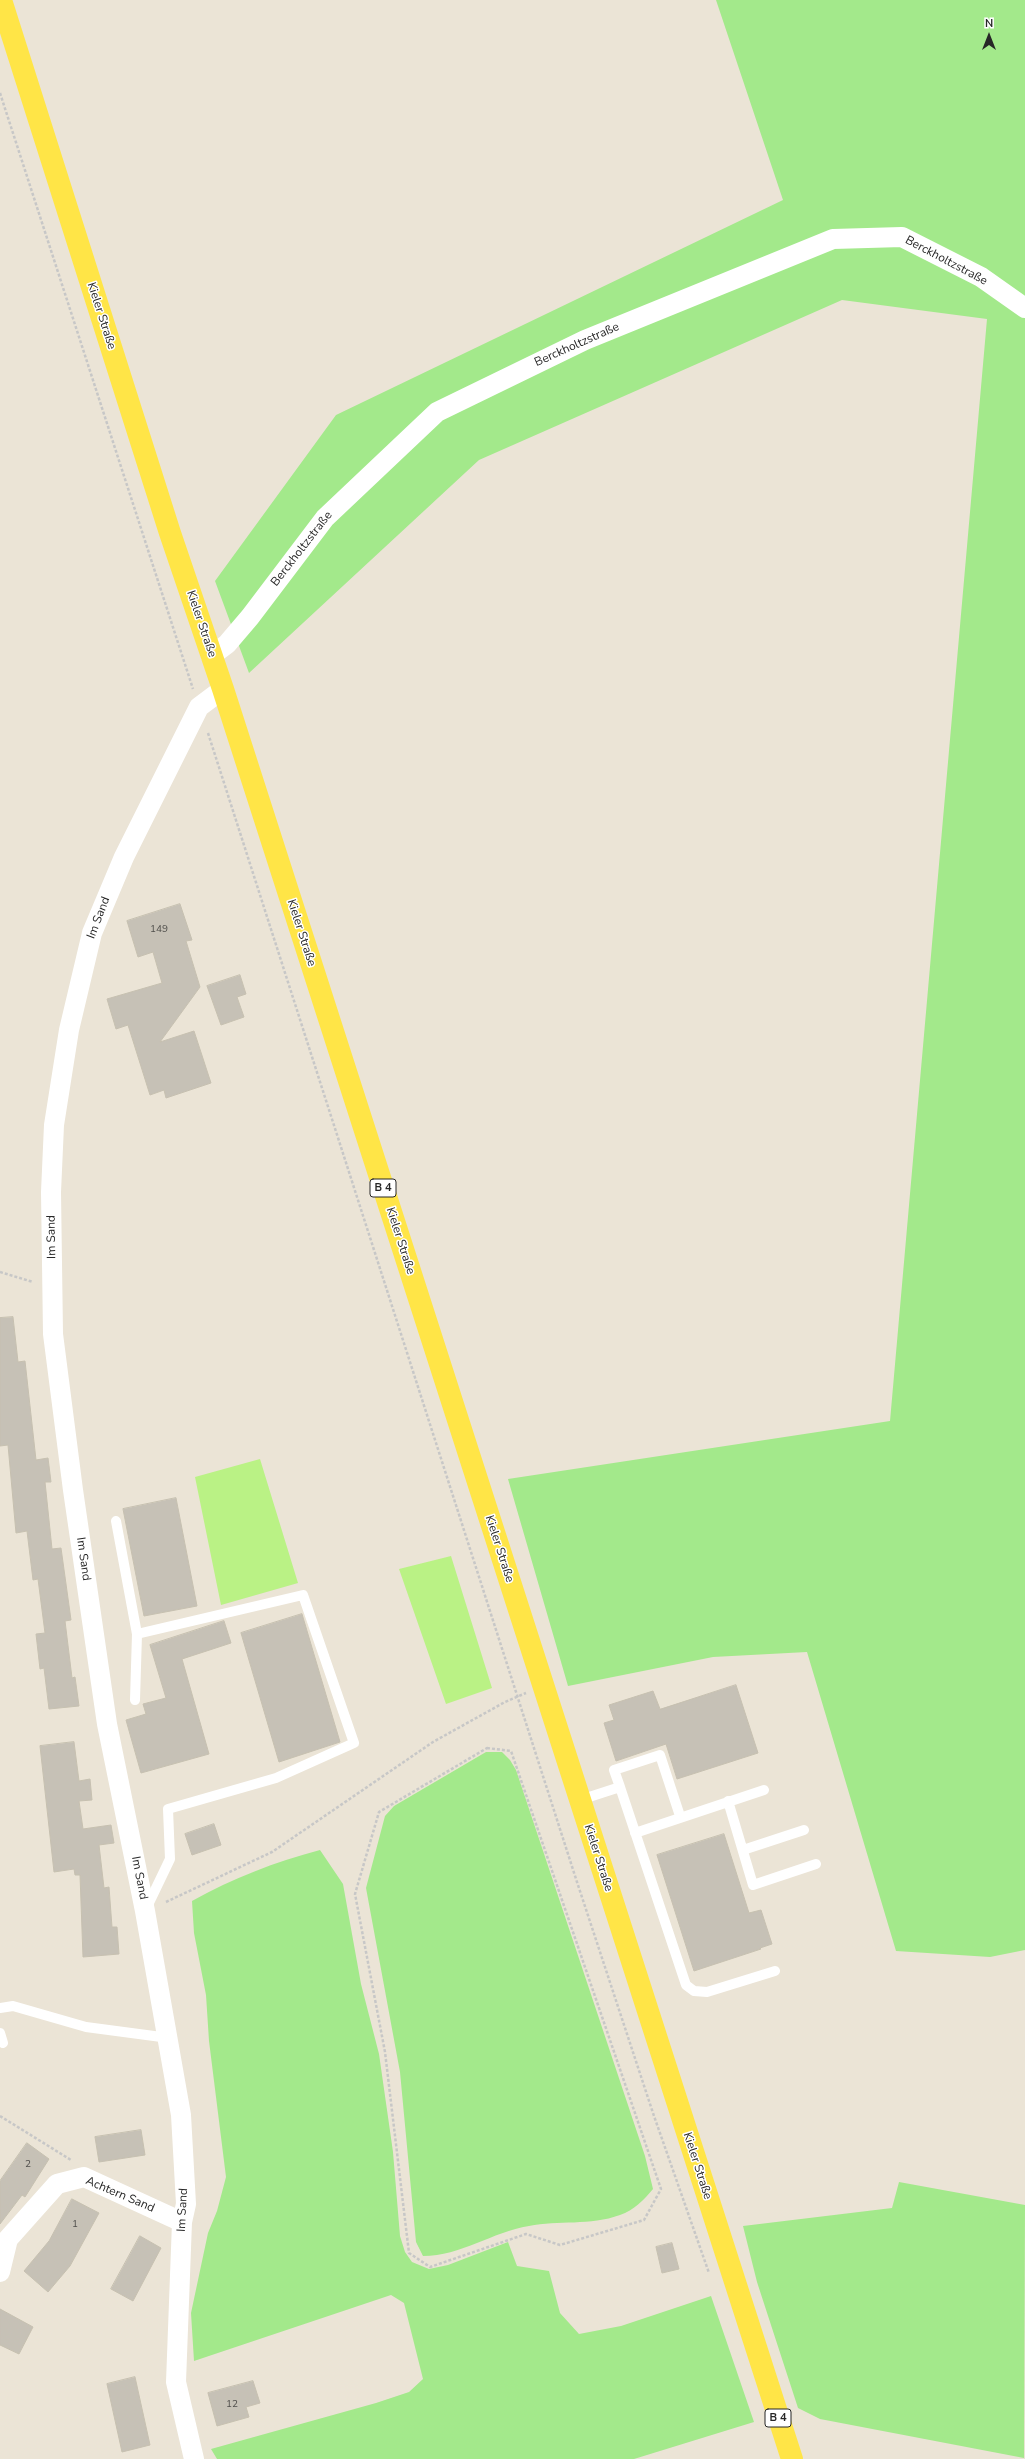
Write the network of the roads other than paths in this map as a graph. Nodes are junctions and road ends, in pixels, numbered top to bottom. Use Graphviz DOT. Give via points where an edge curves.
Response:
graph roads {
  1 [pos="1,0"];
  2 [pos="1025,308"];
  3 [pos="212,656"];
  4 [pos="223,689"];
  5 [pos="116,1521"];
  6 [pos="137,1634"];
  7 [pos="134,1700"];
  8 [pos="620,1786"];
  9 [pos="764,1790"];
  10 [pos="580,1800"];
  11 [pos="728,1801"];
  12 [pos="680,1816"];
  13 [pos="804,1830"];
  14 [pos="635,1833"];
  15 [pos="743,1850"];
  16 [pos="816,1864"];
  17 [pos="145,1911"];
  18 [pos="775,1971"];
  19 [pos="0,2008"];
  20 [pos="169,2038"];
  21 [pos="182,2222"];
  22 [pos="4,2241"];
  23 [pos="0,2272"];
  24 [pos="194,2459"];
  25 [pos="792,2459"];
  1 -- 3 [label="main road, Kieler Straße / B 4" via="170,533"];
  2 -- 3 [label="street, Berckholtzstraße" via="981,277 902,237 866,236 833,239 585,340 437,412 325,518 227,644"];
  3 -- 4 [label="main road, Kieler Straße / B 4"];
  4 -- 10 [label="main road, Kieler Straße / B 4"];
  4 -- 17 [label="street, Im Sand" via="199,707 124,857 92,933 69,1030 54,1125 51,1192 53,1334 107,1724"];
  5 -- 6 [label="lane"];
  6 -- 7 [label="lane"];
  6 -- 17 [label="lane" via="303,1595 354,1743 276,1778 168,1809 170,1859"];
  8 -- 10 [label="lane"];
  8 -- 12 [label="lane" via="614,1770 660,1755"];
  8 -- 14 [label="lane"];
  9 -- 11 [label="lane"];
  10 -- 25 [label="main road, Kieler Straße / B 4"];
  11 -- 12 [label="lane"];
  11 -- 15 [label="lane"];
  12 -- 14 [label="lane"];
  13 -- 15 [label="lane"];
  14 -- 18 [label="lane" via="686,1985 694,1991 707,1992"];
  15 -- 16 [label="lane" via="754,1885"];
  17 -- 20 [label="street, Im Sand"];
  19 -- 20 [label="lane" via="13,2006 86,2027"];
  20 -- 21 [label="street, Im Sand" via="181,2115 186,2204"];
  21 -- 22 [label="street, Achtern Sand" via="84,2177 57,2184"];
  21 -- 24 [label="street, Im Sand" via="176,2382"];
  22 -- 23 [label="street, Achtern Sand"];
}
